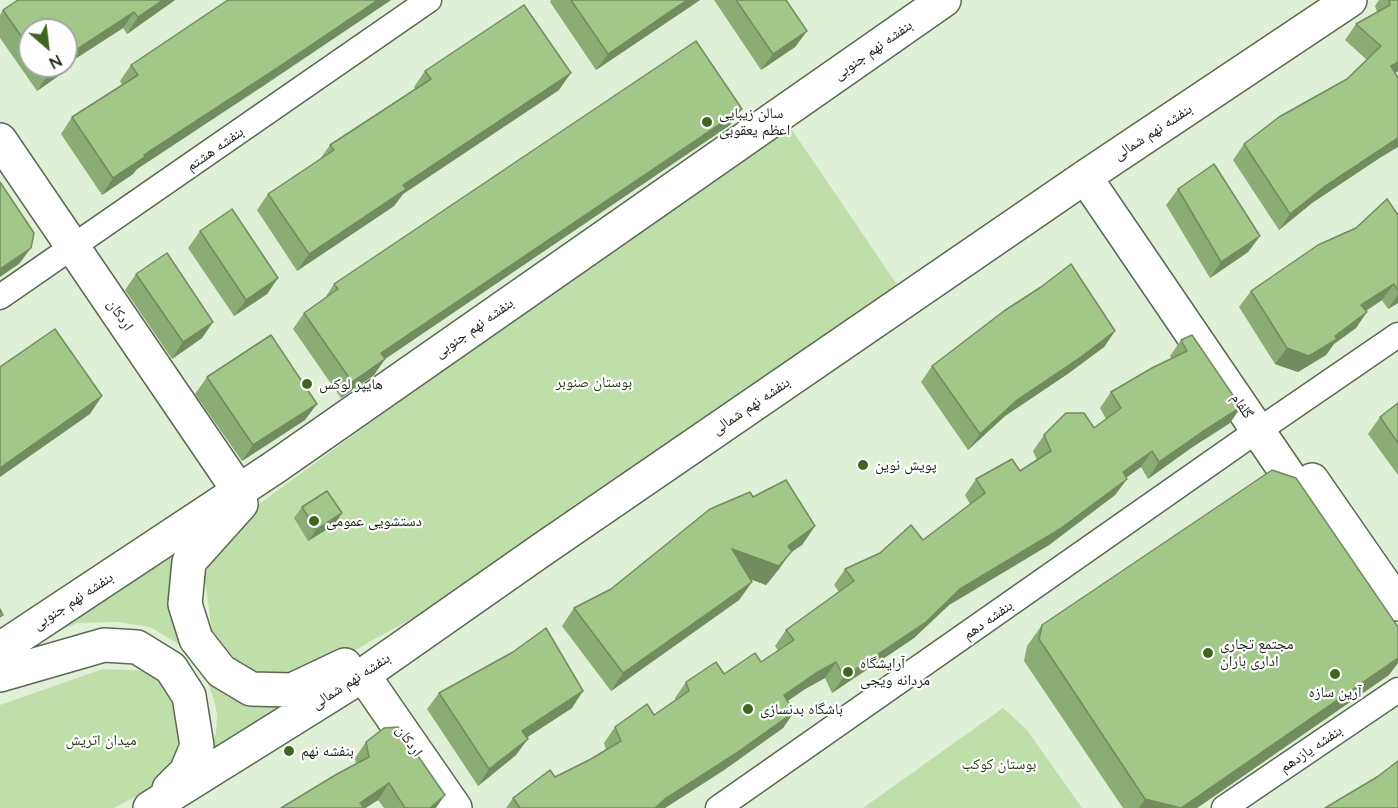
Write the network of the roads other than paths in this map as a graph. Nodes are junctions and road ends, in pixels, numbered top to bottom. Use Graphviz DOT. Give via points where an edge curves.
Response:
graph roads {
  1 [pos="429,0"];
  2 [pos="944,0"];
  3 [pos="1350,0"];
  4 [pos="0,140"];
  5 [pos="1092,172"];
  6 [pos="74,247"];
  7 [pos="0,297"];
  8 [pos="1398,335"];
  9 [pos="1265,426"];
  10 [pos="275,467"];
  11 [pos="239,491"];
  12 [pos="540,551"];
  13 [pos="1398,604"];
  14 [pos="1398,637"];
  15 [pos="0,649"];
  16 [pos="0,675"];
  17 [pos="363,675"];
  18 [pos="1398,690"];
  19 [pos="149,808"];
  20 [pos="455,808"];
  21 [pos="717,808"];
  22 [pos="1224,808"];
  1 -- 6 [label="street, بنفشه هشتم"];
  2 -- 10 [label="main road, بنفشه نهم جنوبی"];
  3 -- 5 [label="main road, بنفشه نهم شمالی"];
  4 -- 6 [label="main road, اردکان"];
  5 -- 9 [label="main road, گلفام"];
  5 -- 12 [label="main road, بنفشه نهم شمالی"];
  6 -- 7 [label="street, بنفشه هشتم"];
  6 -- 11 [label="main road, اردکان"];
  8 -- 9 [label="street, بنفشه دهم"];
  9 -- 13 [label="main road, گلفام"];
  9 -- 14 [label="main road, گلفام"];
  9 -- 21 [label="street, بنفشه دهم"];
  10 -- 11 [label="main road, بنفشه نهم جنوبی"];
  10 -- 12 [label="main road" via="189,562 185,604 195,639 221,671 251,689 292,690 341,667 390,642"];
  11 -- 15 [label="main road, بنفشه نهم جنوبی"];
  12 -- 17 [label="main road, بنفشه نهم شمالی"];
  16 -- 19 [label="main road" via="104,645 136,647 171,668 189,696 197,746 186,772"];
  17 -- 19 [label="main road, بنفشه نهم شمالی"];
  17 -- 20 [label="main road, اردکان"];
  18 -- 22 [label="street, بنفشه یازدهم"];
}
